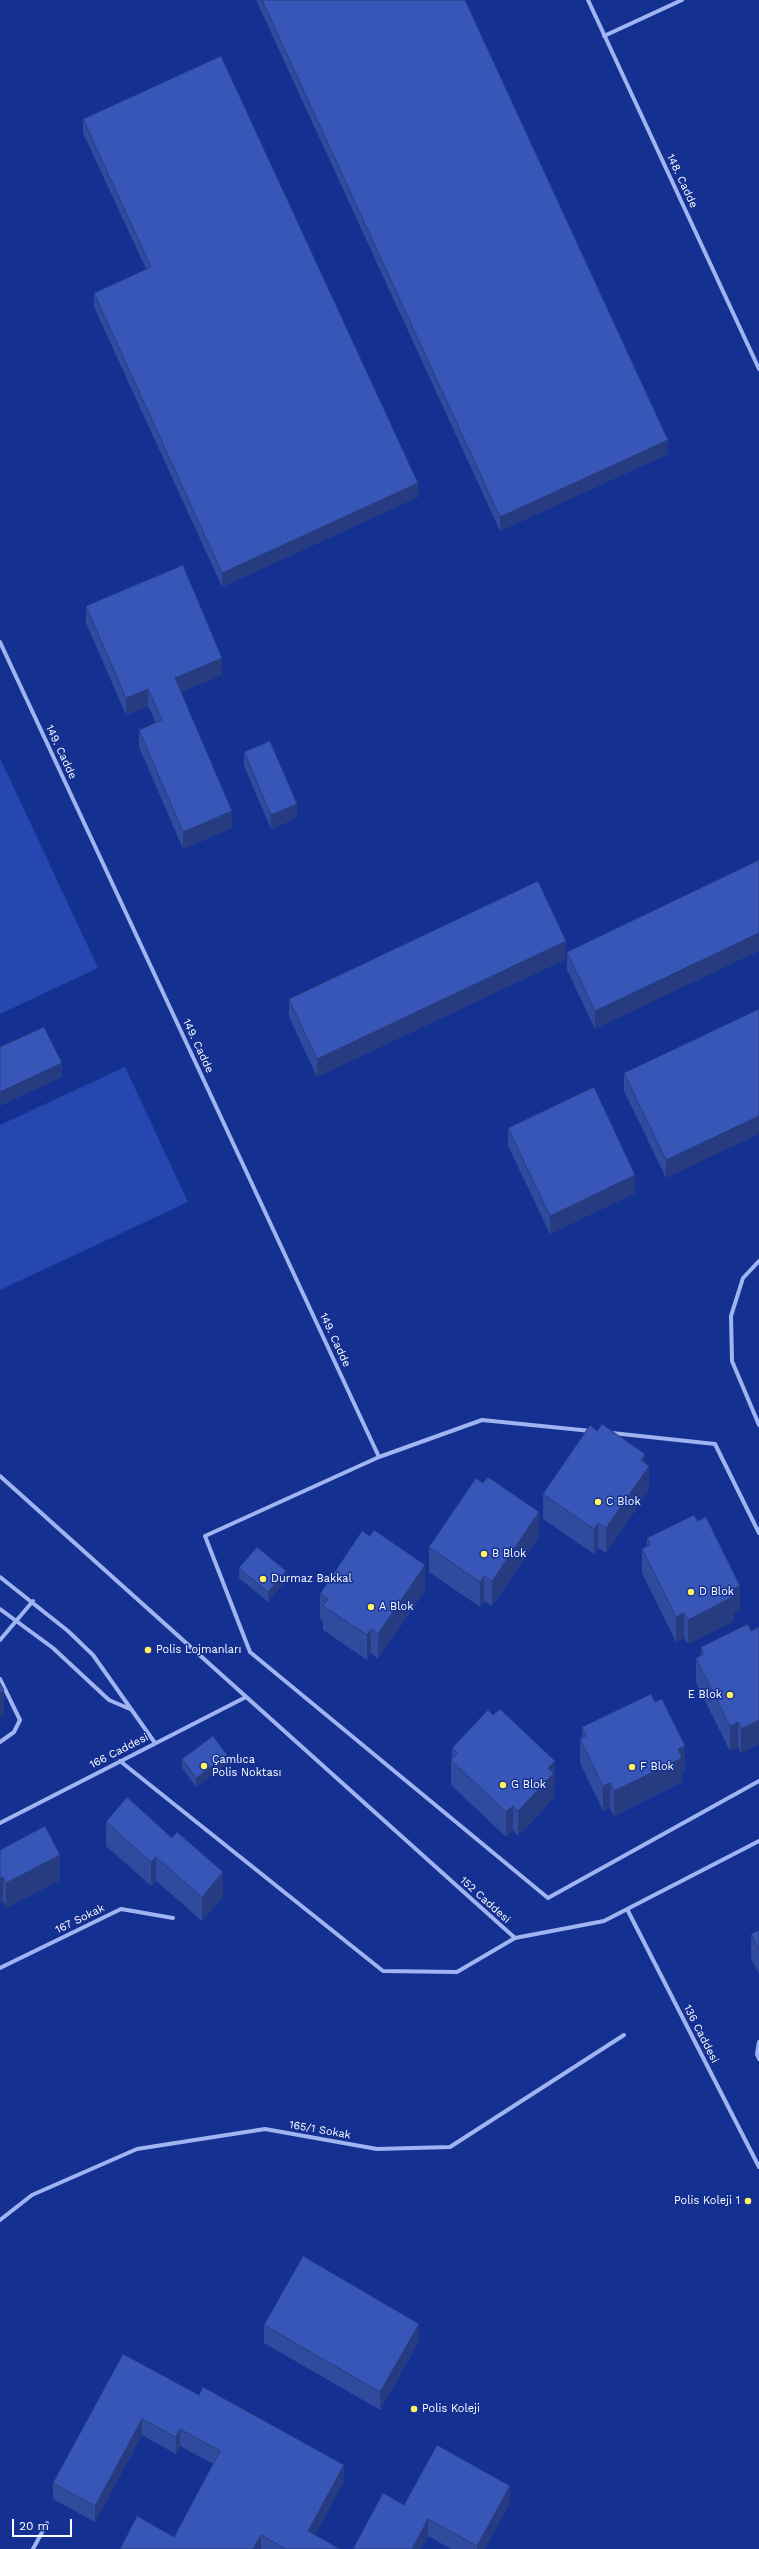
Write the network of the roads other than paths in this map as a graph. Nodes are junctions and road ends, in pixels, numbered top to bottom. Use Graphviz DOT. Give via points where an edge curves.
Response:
graph roads {
  1 [pos="588,0"];
  2 [pos="682,0"];
  3 [pos="604,36"];
  4 [pos="759,369"];
  5 [pos="0,642"];
  6 [pos="759,1261"];
  7 [pos="759,1425"];
  8 [pos="598,1432"];
  9 [pos="606,1433"];
  10 [pos="379,1457"];
  11 [pos="0,1476"];
  12 [pos="759,1533"];
  13 [pos="0,1577"];
  14 [pos="33,1601"];
  15 [pos="0,1608"];
  16 [pos="17,1620"];
  17 [pos="0,1640"];
  18 [pos="0,1679"];
  19 [pos="246,1697"];
  20 [pos="130,1709"];
  21 [pos="0,1742"];
  22 [pos="155,1742"];
  23 [pos="120,1761"];
  24 [pos="759,1781"];
  25 [pos="0,1823"];
  26 [pos="759,1841"];
  27 [pos="627,1909"];
  28 [pos="172,1918"];
  29 [pos="515,1938"];
  30 [pos="0,1968"];
  31 [pos="624,2035"];
  32 [pos="759,2042"];
  33 [pos="759,2059"];
  34 [pos="759,2167"];
  35 [pos="0,2220"];
  36 [pos="47,2523"];
  37 [pos="34,2549"];
  1 -- 3 [label="street, 148. Cadde"];
  2 -- 3 [label="street"];
  3 -- 4 [label="street, 148. Cadde"];
  5 -- 10 [label="street, 149. Cadde"];
  6 -- 7 [label="street" via="743,1278 731,1316 732,1361"];
  8 -- 10 [label="street" via="482,1420"];
  9 -- 12 [label="street" via="715,1444"];
  10 -- 24 [label="street" via="205,1536 250,1652 548,1898"];
  11 -- 19 [label="street, 152 Caddesi"];
  13 -- 14 [label="street"];
  14 -- 16 [label="street"];
  14 -- 20 [label="street" via="93,1655 114,1682"];
  15 -- 16 [label="street"];
  16 -- 17 [label="street"];
  16 -- 20 [label="street" via="53,1648 109,1700"];
  18 -- 21 [label="street" via="20,1720 14,1732"];
  19 -- 22 [label="street, 166 Caddesi"];
  19 -- 29 [label="street, 152 Caddesi"];
  20 -- 22 [label="street"];
  22 -- 23 [label="street, 166 Caddesi"];
  23 -- 25 [label="street, 166 Caddesi"];
  23 -- 29 [label="street" via="383,1970 457,1972"];
  26 -- 27 [label="street, 152 Caddesi"];
  27 -- 29 [label="street, 152 Caddesi" via="604,1921"];
  27 -- 34 [label="street, 136 Caddesi"];
  28 -- 30 [label="street, 167 Sokak" via="121,1909"];
  31 -- 35 [label="street, 165/1 Sokak" via="450,2147 377,2149 265,2129 137,2149 32,2195"];
  32 -- 33 [label="street"];
  36 -- 37 [label="street"];
}
